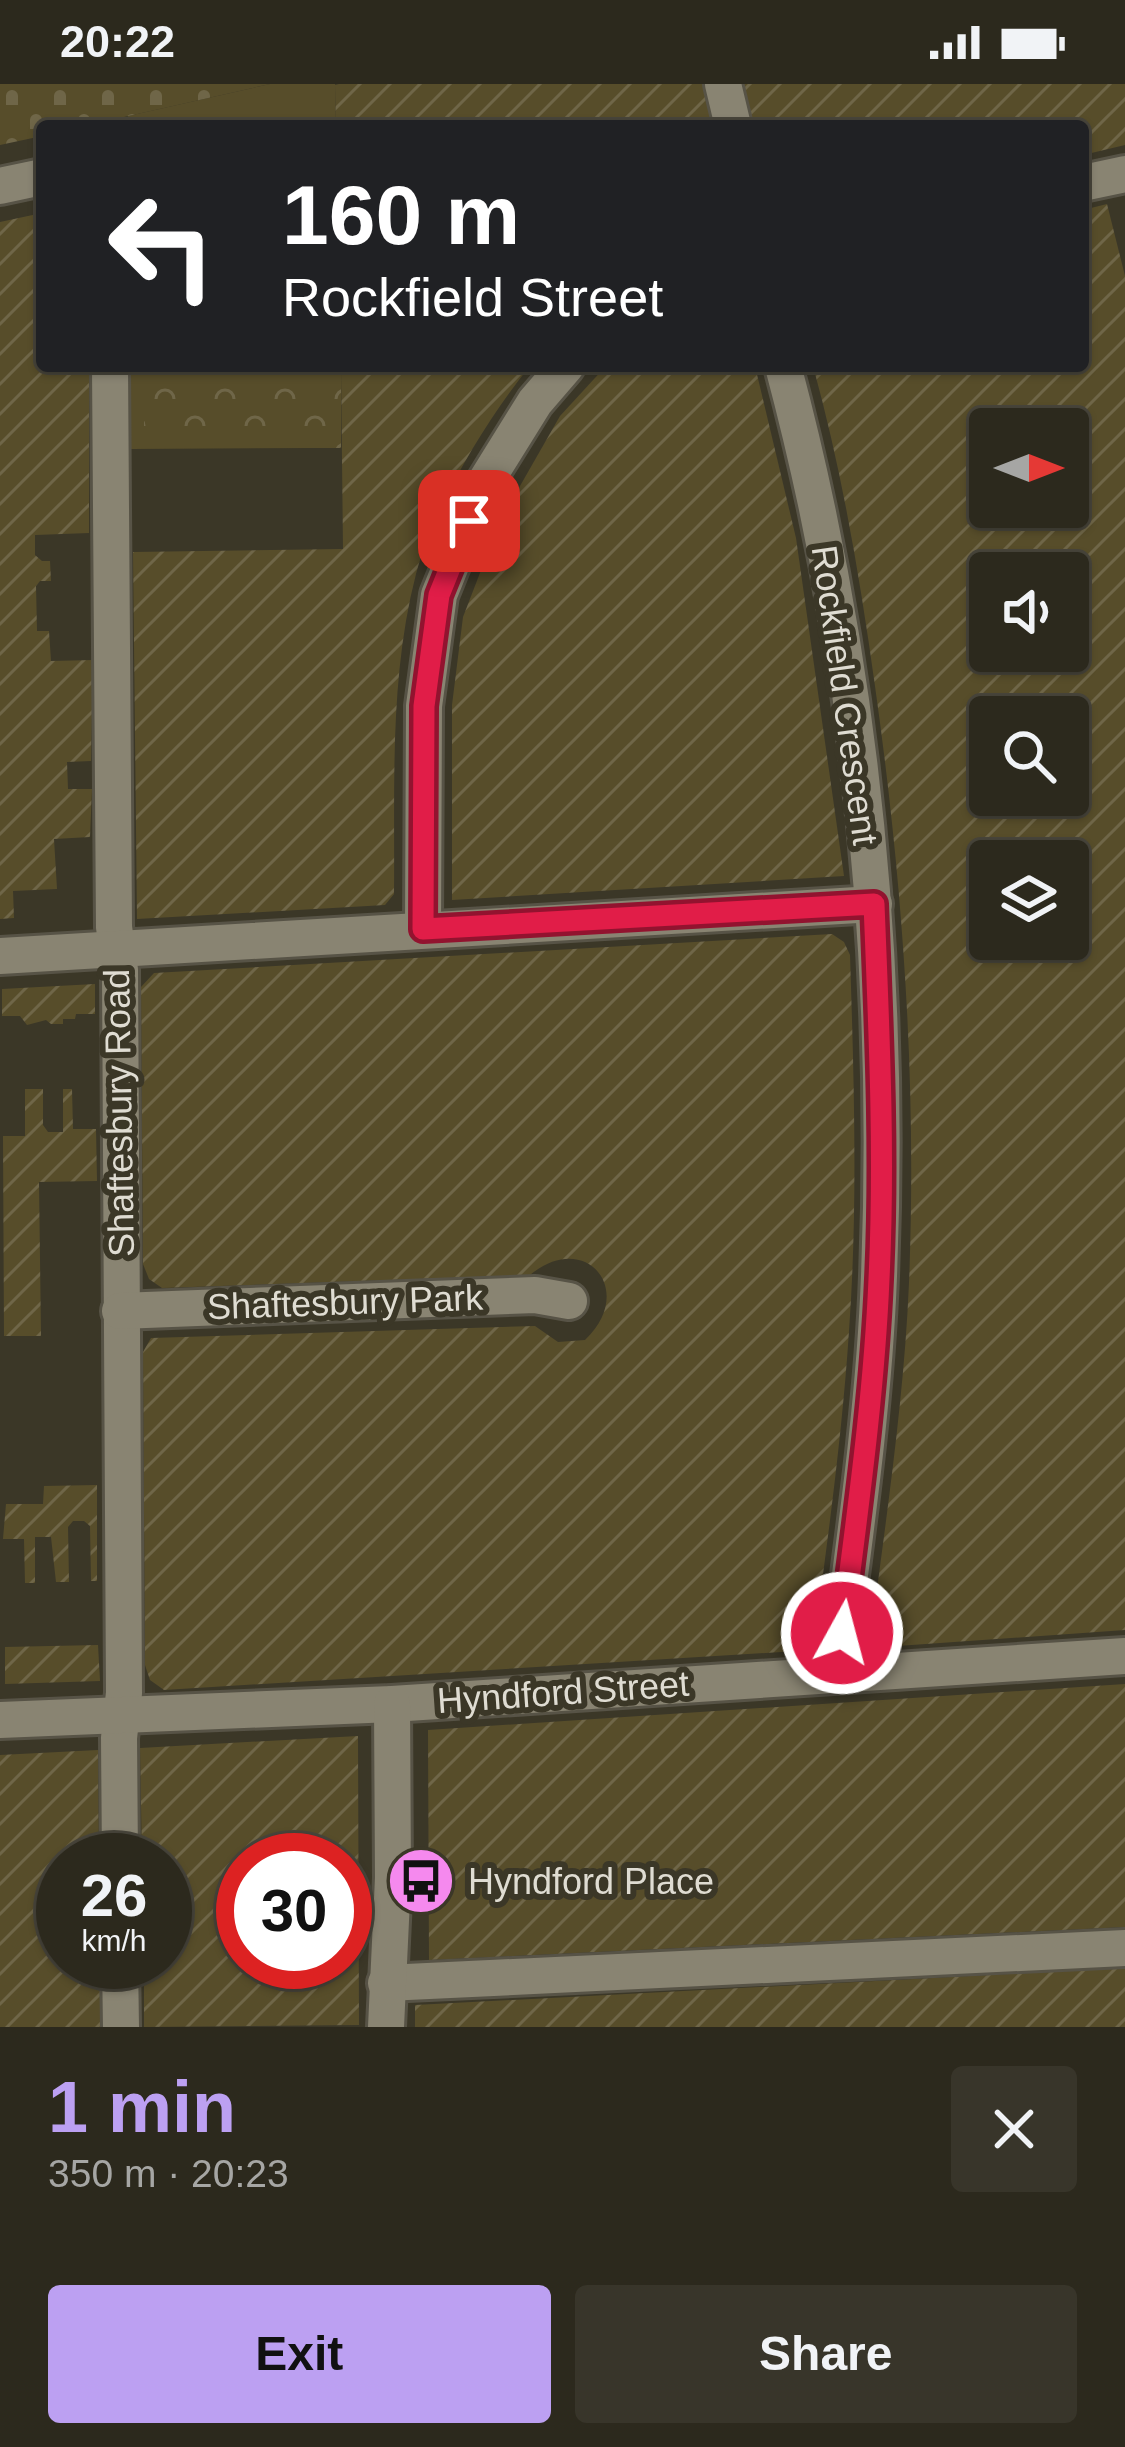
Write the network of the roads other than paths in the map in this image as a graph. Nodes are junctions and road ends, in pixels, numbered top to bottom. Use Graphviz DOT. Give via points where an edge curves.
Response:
graph roads {
  1 [pos="722,84"];
  2 [pos="732,120"];
  3 [pos="1124,176"];
  4 [pos="36,178"];
  5 [pos="1089,182"];
  6 [pos="0,187"];
  7 [pos="110,372"];
  8 [pos="561,372"];
  9 [pos="784,372"];
  10 [pos="874,904"];
  11 [pos="423,929"];
  12 [pos="117,949"];
  13 [pos="0,956"];
  14 [pos="569,1301"];
  15 [pos="121,1311"];
  16 [pos="1125,1656"];
  17 [pos="837,1674"];
  18 [pos="392,1704"];
  19 [pos="121,1717"];
  20 [pos="0,1720"];
  21 [pos="120,1833"];
  22 [pos="1125,1948"];
  23 [pos="386,1983"];
  24 [pos="120,1989"];
  25 [pos="121,2027"];
  26 [pos="386,2027"];
  1 -- 2 [label="street"];
  3 -- 5 [label="street"];
  4 -- 6 [label="street"];
  7 -- 12 [label="street, Shaftesbury Road"];
  8 -- 11 [label="street" via="484,484 439,595 424,706"];
  9 -- 10 [label="street, Rockfield Crescent" via="830,573"];
  10 -- 11 [label="street"];
  10 -- 17 [label="street, Rockfield Crescent" via="883,1099 879,1280"];
  11 -- 12 [label="street"];
  12 -- 13 [label="street"];
  12 -- 15 [label="street, Shaftesbury Road"];
  14 -- 15 [label="street, Shaftesbury Park" via="535,1295"];
  15 -- 19 [label="street, Shaftesbury Road"];
  16 -- 17 [label="street, Hyndford Street"];
  17 -- 18 [label="street, Hyndford Street"];
  18 -- 19 [label="street, Hyndford Street"];
  18 -- 23 [label="street"];
  19 -- 20 [label="street, Hyndford Street"];
  19 -- 21 [label="street, Shaftesbury Road"];
  22 -- 23 [label="street"];
  23 -- 26 [label="street"];
  24 -- 25 [label="street"];
}
